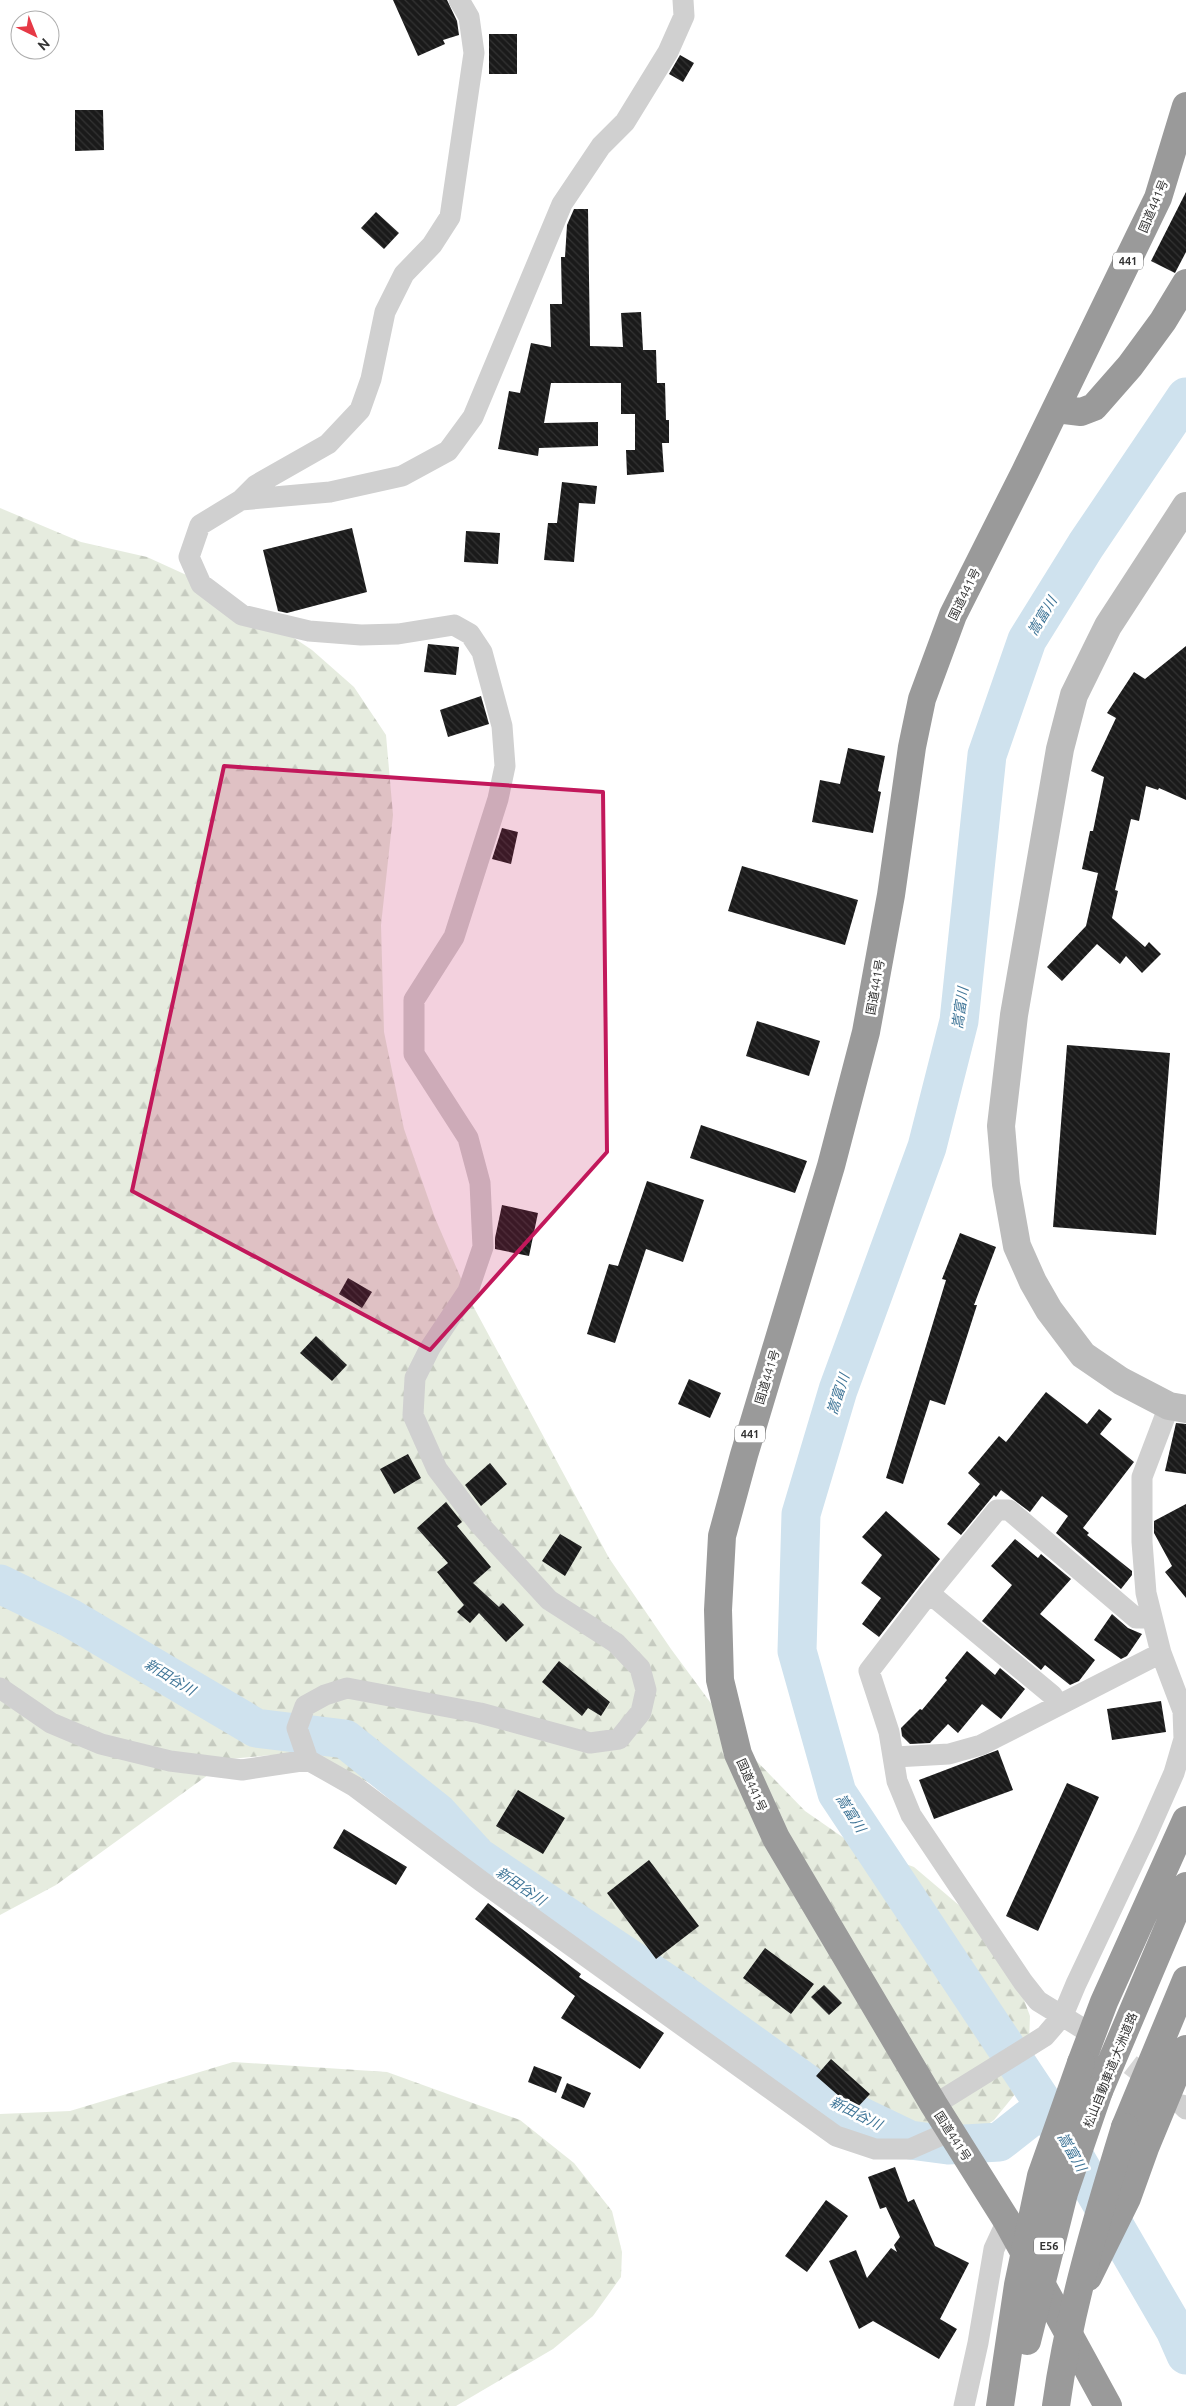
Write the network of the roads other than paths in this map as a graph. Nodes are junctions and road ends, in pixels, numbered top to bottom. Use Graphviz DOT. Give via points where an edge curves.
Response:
graph roads {
  1 [pos="459,0"];
  2 [pos="683,0"];
  3 [pos="1186,106"];
  4 [pos="1186,283"];
  5 [pos="1056,410"];
  6 [pos="241,500"];
  7 [pos="1186,506"];
  8 [pos="1178,1407"];
  9 [pos="929,1593"];
  10 [pos="1152,1617"];
  11 [pos="1161,1653"];
  12 [pos="0,1688"];
  13 [pos="1058,1705"];
  14 [pos="895,1757"];
  15 [pos="308,1760"];
  16 [pos="1186,1820"];
  17 [pos="1186,1886"];
  18 [pos="1186,1980"];
  19 [pos="1063,2015"];
  20 [pos="1085,2030"];
  21 [pos="1186,2049"];
  22 [pos="934,2106"];
  23 [pos="950,2131"];
  24 [pos="1007,2221"];
  25 [pos="1076,2302"];
  26 [pos="964,2406"];
  27 [pos="1000,2406"];
  28 [pos="1015,2406"];
  29 [pos="1056,2406"];
  30 [pos="1108,2406"];
  1 -- 6 [label="street" via="469,17 474,54 450,217 432,245 404,274 385,312 371,379 360,410 328,444 256,485"];
  2 -- 6 [label="street" via="684,16 668,52 625,122 601,146 562,204 473,417 448,451 402,476 330,492"];
  3 -- 5 [label="highway, 国道441号 / 441" via="1158,198"];
  4 -- 5 [label="highway" via="1158,329 1094,407 1081,412"];
  5 -- 22 [label="highway, 国道441号 / 441" via="953,615 922,699 866,1032 831,1166 722,1536 718,1610 720,1680 738,1754 776,1838"];
  6 -- 15 [label="street" via="200,525 189,558 201,584 242,615 309,630 362,635 398,634 454,625 470,634 482,652 502,726 504,766 498,800 454,937 414,1000 414,1054 468,1138 480,1182 483,1247 468,1291 430,1348 415,1378 413,1415 437,1469 479,1524 549,1600 616,1643 640,1668 646,1690 641,1712 619,1739 590,1743 480,1713 347,1688 305,1706 298,1728"];
  7 -- 8 [label="street" via="1108,626 1074,696 1060,749 1016,1005 1001,1126 1006,1184 1017,1246 1049,1310 1083,1355 1120,1381"];
  8 -- 10 [label="street" via="1142,1477 1142,1542 1146,1593"];
  9 -- 10 [label="street" via="997,1510 1009,1510 1136,1618"];
  9 -- 13 [label="street" via="1052,1695"];
  9 -- 14 [label="street" via="869,1671"];
  10 -- 11 [label="street"];
  11 -- 13 [label="street"];
  11 -- 19 [label="street" via="1183,1711 1184,1739 1174,1773 1151,1826"];
  12 -- 15 [label="street" via="51,1723 101,1744 170,1761 242,1770"];
  13 -- 14 [label="street" via="981,1745 949,1754"];
  14 -- 19 [label="street" via="897,1781 911,1815 1023,1982 1038,2001"];
  15 -- 23 [label="street" via="354,1786 836,2136 875,2149 910,2149"];
  16 -- 27 [label="highway, bridge" via="1104,2002 1041,2176 1018,2285"];
  17 -- 28 [label="highway, 松山自動車道;大洲道路 / E56, bridge" via="1099,2091 1064,2193 1038,2289"];
  18 -- 25 [label="highway, bridge" via="1125,2127 1095,2222"];
  19 -- 20 [label="street"];
  19 -- 22 [label="street" via="1045,2036"];
  21 -- 25 [label="highway, bridge" via="1127,2198"];
  22 -- 23 [label="highway, 国道441号 / 441"];
  23 -- 24 [label="highway, 国道441号 / 441"];
  24 -- 26 [label="street" via="994,2249"];
  24 -- 30 [label="highway, 国道441号 / 441"];
  25 -- 29 [label="highway, bridge"];
}
